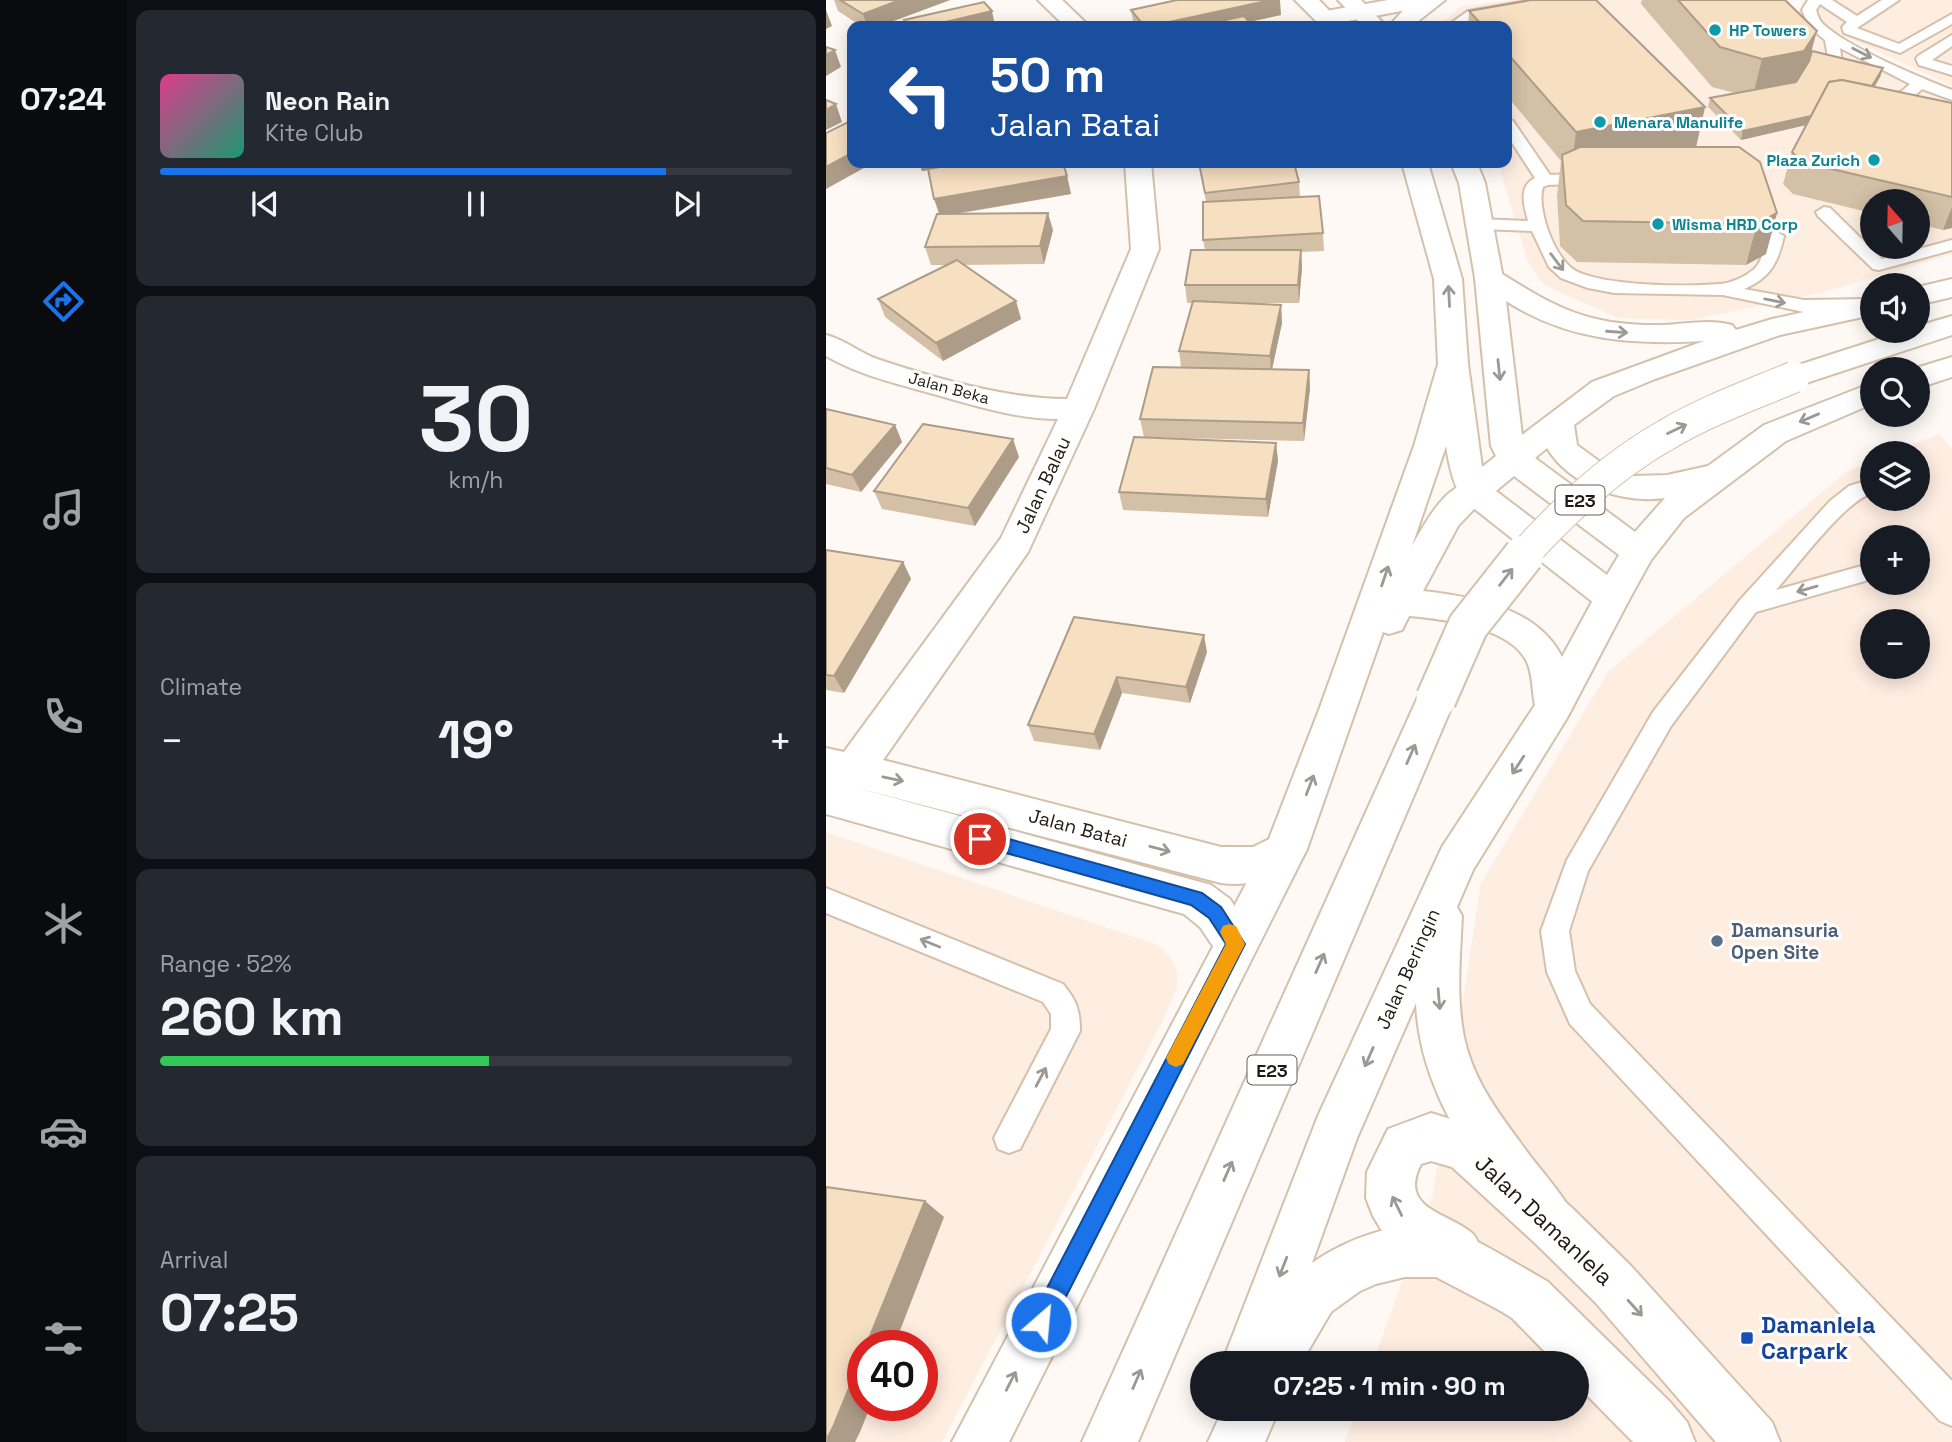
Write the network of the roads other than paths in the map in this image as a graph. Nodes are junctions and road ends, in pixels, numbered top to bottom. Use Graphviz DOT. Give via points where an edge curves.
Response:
graph roads {
  1 [pos="1049,0"];
  2 [pos="1306,0"];
  3 [pos="1423,0"];
  4 [pos="1434,0"];
  5 [pos="1815,0"];
  6 [pos="1823,0"];
  7 [pos="1892,0"];
  8 [pos="1564,2"];
  9 [pos="1362,12"];
  10 [pos="1952,18"];
  11 [pos="1072,21"];
  12 [pos="1328,21"];
  13 [pos="1332,21"];
  14 [pos="1405,21"];
  15 [pos="1462,21"];
  16 [pos="1857,22"];
  17 [pos="1832,38"];
  18 [pos="1952,39"];
  19 [pos="1952,71"];
  20 [pos="1920,83"];
  21 [pos="1952,95"];
  22 [pos="1877,100"];
  23 [pos="1933,108"];
  24 [pos="1914,112"];
  25 [pos="1512,131"];
  26 [pos="1138,168"];
  27 [pos="1416,168"];
  28 [pos="1466,168"];
  29 [pos="1614,177"];
  30 [pos="1545,180"];
  31 [pos="1824,212"];
  32 [pos="1480,224"];
  33 [pos="1538,226"];
  34 [pos="1774,236"];
  35 [pos="1952,244"];
  36 [pos="1489,278"];
  37 [pos="1952,288"];
  38 [pos="1723,290"];
  39 [pos="1930,293"];
  40 [pos="1860,305"];
  41 [pos="1860,308"];
  42 [pos="1952,325"];
  43 [pos="1772,328"];
  44 [pos="826,344"];
  45 [pos="1453,364"];
  46 [pos="1952,367"];
  47 [pos="1930,374"];
  48 [pos="1860,398"];
  49 [pos="1077,409"];
  50 [pos="1558,422"];
  51 [pos="1514,459"];
  52 [pos="1716,475"];
  53 [pos="1860,490"];
  54 [pos="1474,491"];
  55 [pos="1638,552"];
  56 [pos="1860,574"];
  57 [pos="1612,598"];
  58 [pos="1399,602"];
  59 [pos="1748,607"];
  60 [pos="1554,707"];
  61 [pos="1338,710"];
  62 [pos="835,777"];
  63 [pos="1286,849"];
  64 [pos="1457,860"];
  65 [pos="826,900"];
  66 [pos="1236,944"];
  67 [pos="1009,1138"];
  68 [pos="1553,1224"];
  69 [pos="1530,1300"];
  70 [pos="1253,1351"];
  71 [pos="1279,1351"];
  72 [pos="1952,1409"];
  73 [pos="1230,1421"];
  74 [pos="1246,1421"];
  75 [pos="1657,1435"];
  76 [pos="980,1442"];
  77 [pos="1110,1442"];
  78 [pos="1222,1442"];
  79 [pos="1236,1442"];
  80 [pos="1752,1442"];
  1 -- 11 [label="main road"];
  2 -- 12 [label="main road"];
  3 -- 9 [label="main road"];
  4 -- 14 [label="main road"];
  5 -- 17 [label="lane" via="1809,10 1814,24"];
  6 -- 16 [label="lane"];
  7 -- 16 [label="lane"];
  8 -- 15 [label="lane" via="1473,14"];
  9 -- 13 [label="main road"];
  10 -- 16 [label="lane" via="1900,49 1849,30"];
  17 -- 20 [label="lane, one-way"];
  17 -- 22 [label="lane" via="1836,72"];
  18 -- 19 [label="lane" via="1923,59"];
  20 -- 21 [label="lane"];
  20 -- 22 [label="lane" via="1906,96"];
  20 -- 23 [label="lane"];
  22 -- 24 [label="lane"];
  25 -- 30 [label="lane"];
  26 -- 49 [label="main road, Jalan Balau" via="1145,249"];
  45 -- 27 [label="main road, one-way" via="1448,279"];
  28 -- 32 [label="main road"];
  29 -- 30 [label="lane"];
  30 -- 33 [label="lane" via="1536,184 1531,198"];
  31 -- 35 [label="lane" via="1879,265"];
  32 -- 33 [label="lane"];
  32 -- 36 [label="main road"];
  33 -- 38 [label="lane, one-way" via="1555,263 1588,283 1614,288"];
  34 -- 38 [label="lane" via="1771,262 1763,273"];
  36 -- 43 [label="main road, one-way" via="1556,318 1601,331 1658,335"];
  36 -- 51 [label="main road, one-way" via="1507,446"];
  37 -- 39 [label="main road"];
  38 -- 40 [label="lane, one-way" via="1804,306"];
  41 -- 43 [label="main road"];
  77 -- 42 [label="main road, E23, one-way, bridge" via="1473,618 1519,560 1613,470 1666,435 1794,377"];
  43 -- 50 [label="main road" via="1603,389"];
  44 -- 49 [label="main road, Jalan Beka" via="867,366 983,398 1040,409"];
  45 -- 54 [label="main road" via="1466,466"];
  61 -- 45 [label="main road, one-way" via="1430,446"];
  46 -- 47 [label="main road"];
  48 -- 52 [label="main road, Jalan Beringin, one-way" via="1775,433"];
  49 -- 62 [label="main road, Jalan Balau" via="1016,543"];
  50 -- 51 [label="main road"];
  50 -- 52 [label="main road" via="1560,444 1577,464 1606,480 1641,489"];
  51 -- 54 [label="main road"];
  51 -- 55 [label="main road"];
  52 -- 55 [label="main road, Jalan Beringin" via="1672,510"];
  53 -- 59 [label="lane" via="1838,506"];
  54 -- 57 [label="main road"];
  54 -- 58 [label="main road" via="1445,518"];
  55 -- 57 [label="main road, Jalan Beringin"];
  56 -- 59 [label="lane, one-way"];
  57 -- 60 [label="main road, Jalan Beringin"];
  58 -- 60 [label="main road" via="1452,607 1511,627 1532,640 1543,655"];
  58 -- 61 [label="main road"];
  59 -- 72 [label="lane" via="1662,719 1576,868 1555,931 1561,972 1580,1014"];
  60 -- 64 [label="main road, Jalan Beringin, one-way"];
  63 -- 61 [label="main road, one-way"];
  62 -- 63 [label="main road, Jalan Batai, one-way" via="1246,869"];
  62 -- 66 [label="main road, Jalan Batai" via="1196,898 1215,913"];
  63 -- 66 [label="main road"];
  64 -- 68 [label="main road, one-way" via="1440,914 1438,981 1444,1047 1469,1108 1507,1168"];
  64 -- 70 [label="main road, Jalan Beringin, one-way" via="1335,1133"];
  67 -- 65 [label="lane, one-way" via="1065,1031 1066,1010 1053,993"];
  76 -- 66 [label="main road, one-way"];
  69 -- 68 [label="main road, Jalan Damanlela, one-way" via="1406,1223 1391,1198 1391,1172 1405,1146 1431,1137 1465,1146"];
  68 -- 80 [label="main road, Jalan Damanlela, one-way" via="1613,1284"];
  69 -- 71 [label="main road" via="1440,1251 1405,1252 1371,1259 1313,1294"];
  69 -- 75 [label="main road, Jalan Damanlela"];
  73 -- 78 [label="main road"];
  74 -- 79 [label="main road"];
}
